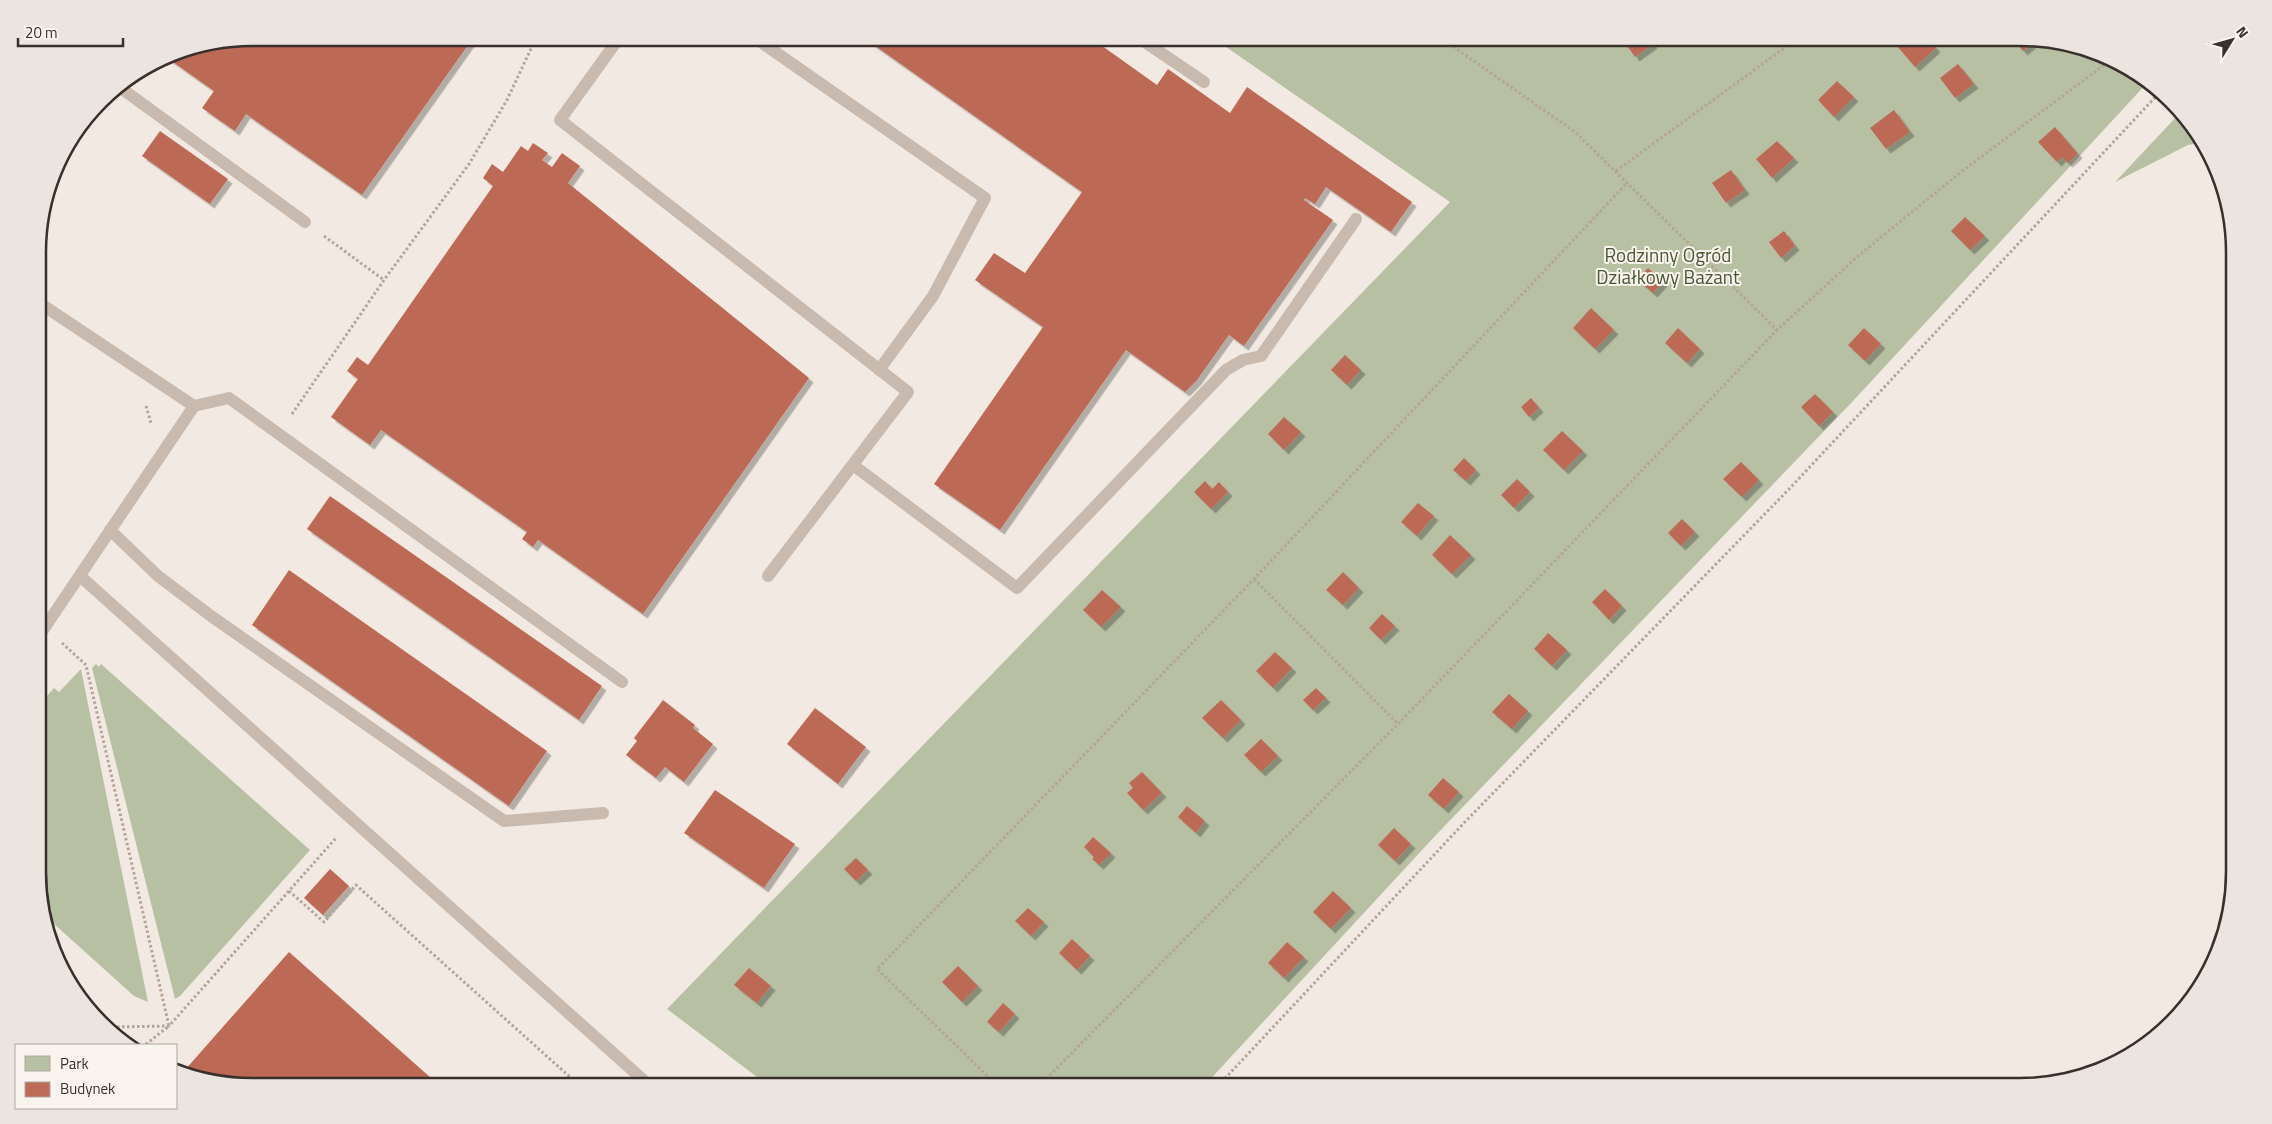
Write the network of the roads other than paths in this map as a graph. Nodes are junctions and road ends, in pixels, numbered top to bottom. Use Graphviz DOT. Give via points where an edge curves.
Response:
graph roads {
  1 [pos="613,46"];
  2 [pos="766,46"];
  3 [pos="1151,46"];
  4 [pos="1204,82"];
  5 [pos="125,91"];
  6 [pos="1356,219"];
  7 [pos="305,222"];
  8 [pos="46,307"];
  9 [pos="879,370"];
  10 [pos="194,406"];
  11 [pos="853,465"];
  12 [pos="110,530"];
  13 [pos="80,576"];
  14 [pos="768,576"];
  15 [pos="46,626"];
  16 [pos="622,682"];
  17 [pos="603,813"];
  18 [pos="641,1078"];
  1 -- 9 [label="lane" via="560,120"];
  2 -- 9 [label="lane" via="985,198 932,296"];
  3 -- 4 [label="lane"];
  5 -- 7 [label="lane"];
  6 -- 11 [label="lane" via="1261,356 1243,360 1226,370 1017,588"];
  8 -- 10 [label="lane"];
  9 -- 11 [label="lane" via="908,392"];
  10 -- 12 [label="lane"];
  10 -- 16 [label="lane" via="229,398"];
  11 -- 14 [label="lane"];
  12 -- 13 [label="lane"];
  12 -- 17 [label="lane" via="158,576 211,616 504,820"];
  13 -- 15 [label="lane"];
  13 -- 18 [label="lane"];
}
